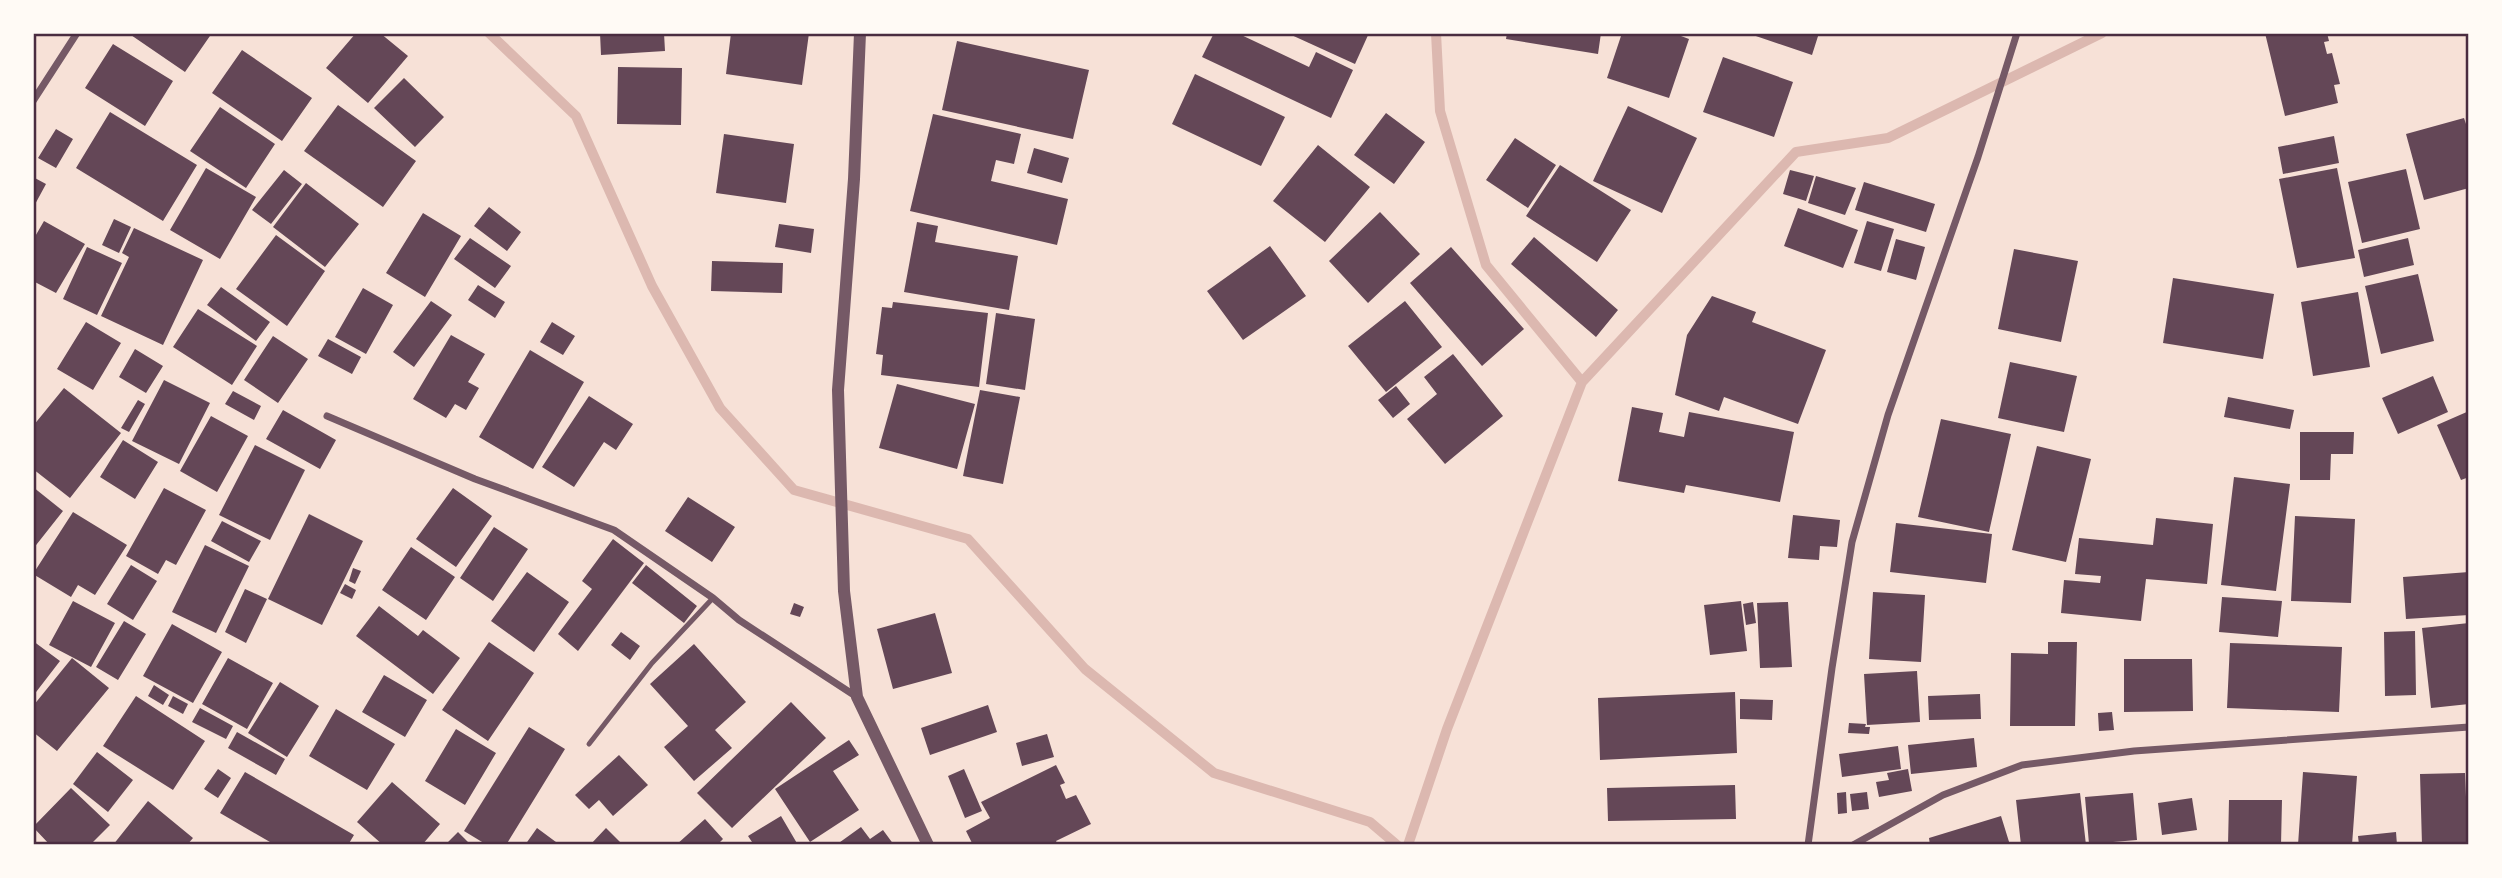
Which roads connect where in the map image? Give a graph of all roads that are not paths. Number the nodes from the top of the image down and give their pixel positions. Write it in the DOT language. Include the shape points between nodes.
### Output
graph roads {
  1 [pos="77,33"];
  2 [pos="860,33"];
  3 [pos="2017,33"];
  4 [pos="33,101"];
  5 [pos="327,416"];
  6 [pos="713,597"];
  7 [pos="857,697"];
  8 [pos="2469,727"];
  9 [pos="589,744"];
  10 [pos="928,845"];
  11 [pos="1808,845"];
  12 [pos="1853,845"];
  1 -- 4 [label="street"];
  2 -- 7 [label="street" via="838,390 844,590"];
  3 -- 11 [label="street" via="1888,415 1852,542"];
  5 -- 6 [label="street" via="475,479 614,530"];
  6 -- 7 [label="street" via="739,620"];
  6 -- 9 [label="lane" via="652,663"];
  7 -- 10 [label="street"];
  8 -- 12 [label="street" via="2134,751 2022,765 1943,795"];
}
